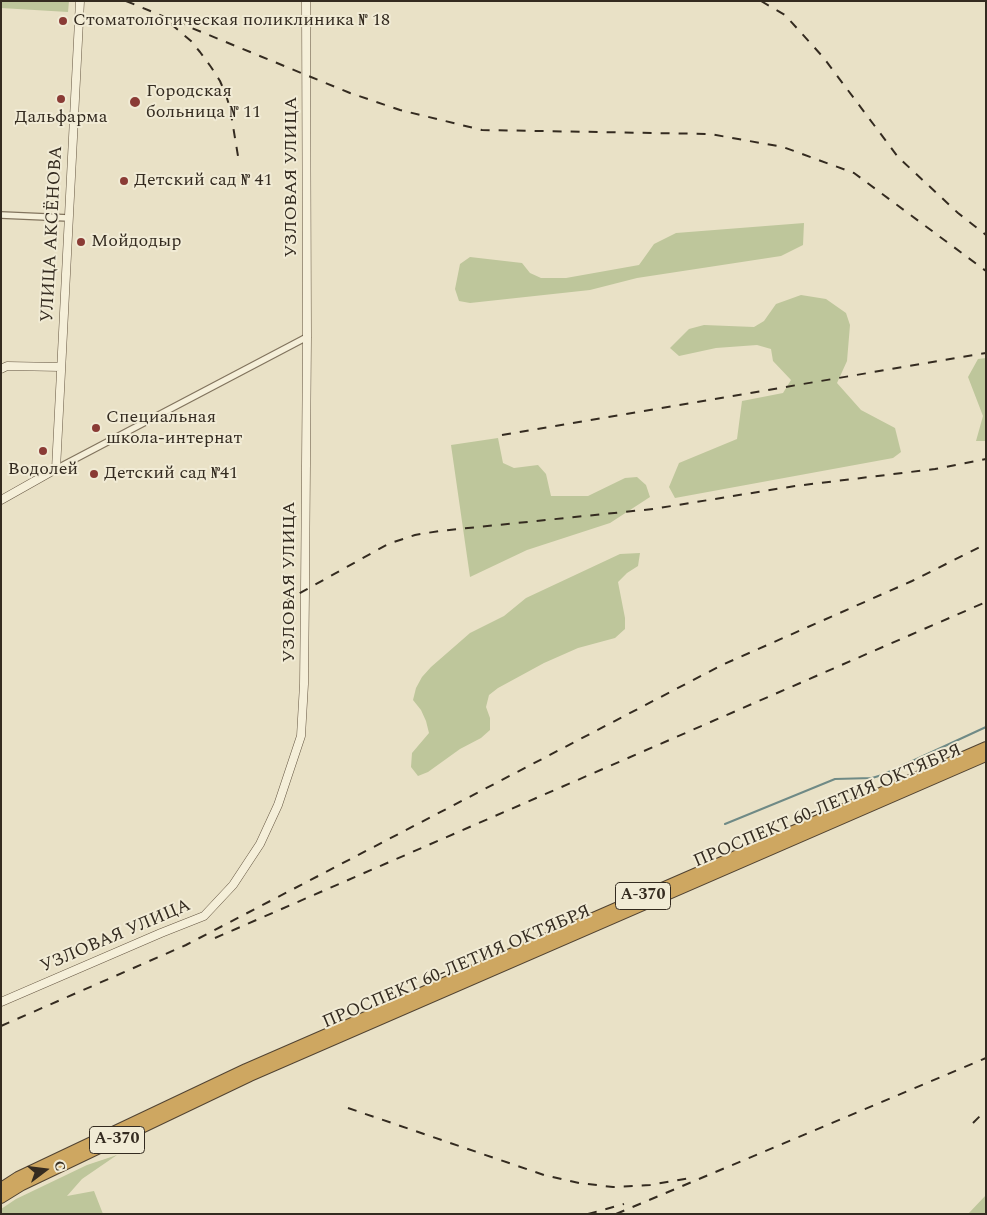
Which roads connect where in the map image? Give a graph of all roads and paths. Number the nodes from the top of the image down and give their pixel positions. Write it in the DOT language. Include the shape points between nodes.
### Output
graph roads {
  1 [pos="80,1"];
  2 [pos="306,1"];
  3 [pos="1,215"];
  4 [pos="69,218"];
  5 [pos="307,337"];
  6 [pos="61,367"];
  7 [pos="1,368"];
  8 [pos="56,469"];
  9 [pos="1,500"];
  10 [pos="986,747"];
  11 [pos="986,756"];
  12 [pos="1,1002"];
  13 [pos="1,1188"];
  14 [pos="1,1198"];
  1 -- 4 [label="street, УЛИЦА АКСЁНОВА"];
  2 -- 5 [label="street, УЗЛОВАЯ УЛИЦА"];
  3 -- 4 [label="street"];
  4 -- 6 [label="street, УЛИЦА АКСЁНОВА"];
  5 -- 8 [label="street"];
  5 -- 12 [label="street, УЗЛОВАЯ УЛИЦА" via="304,684 300,736 278,804 260,844 233,885 204,916"];
  6 -- 7 [label="street"];
  6 -- 8 [label="street, УЛИЦА АКСЁНОВА"];
  8 -- 9 [label="street"];
  10 -- 13 [label="highway, ПРОСПЕКТ 60-ЛЕТИЯ ОКТЯБРЯ / А-370" via="246,1069"];
  11 -- 14 [label="highway, ПРОСПЕКТ 60-ЛЕТИЯ ОКТЯБРЯ / А-370" via="250,1076"];
}
